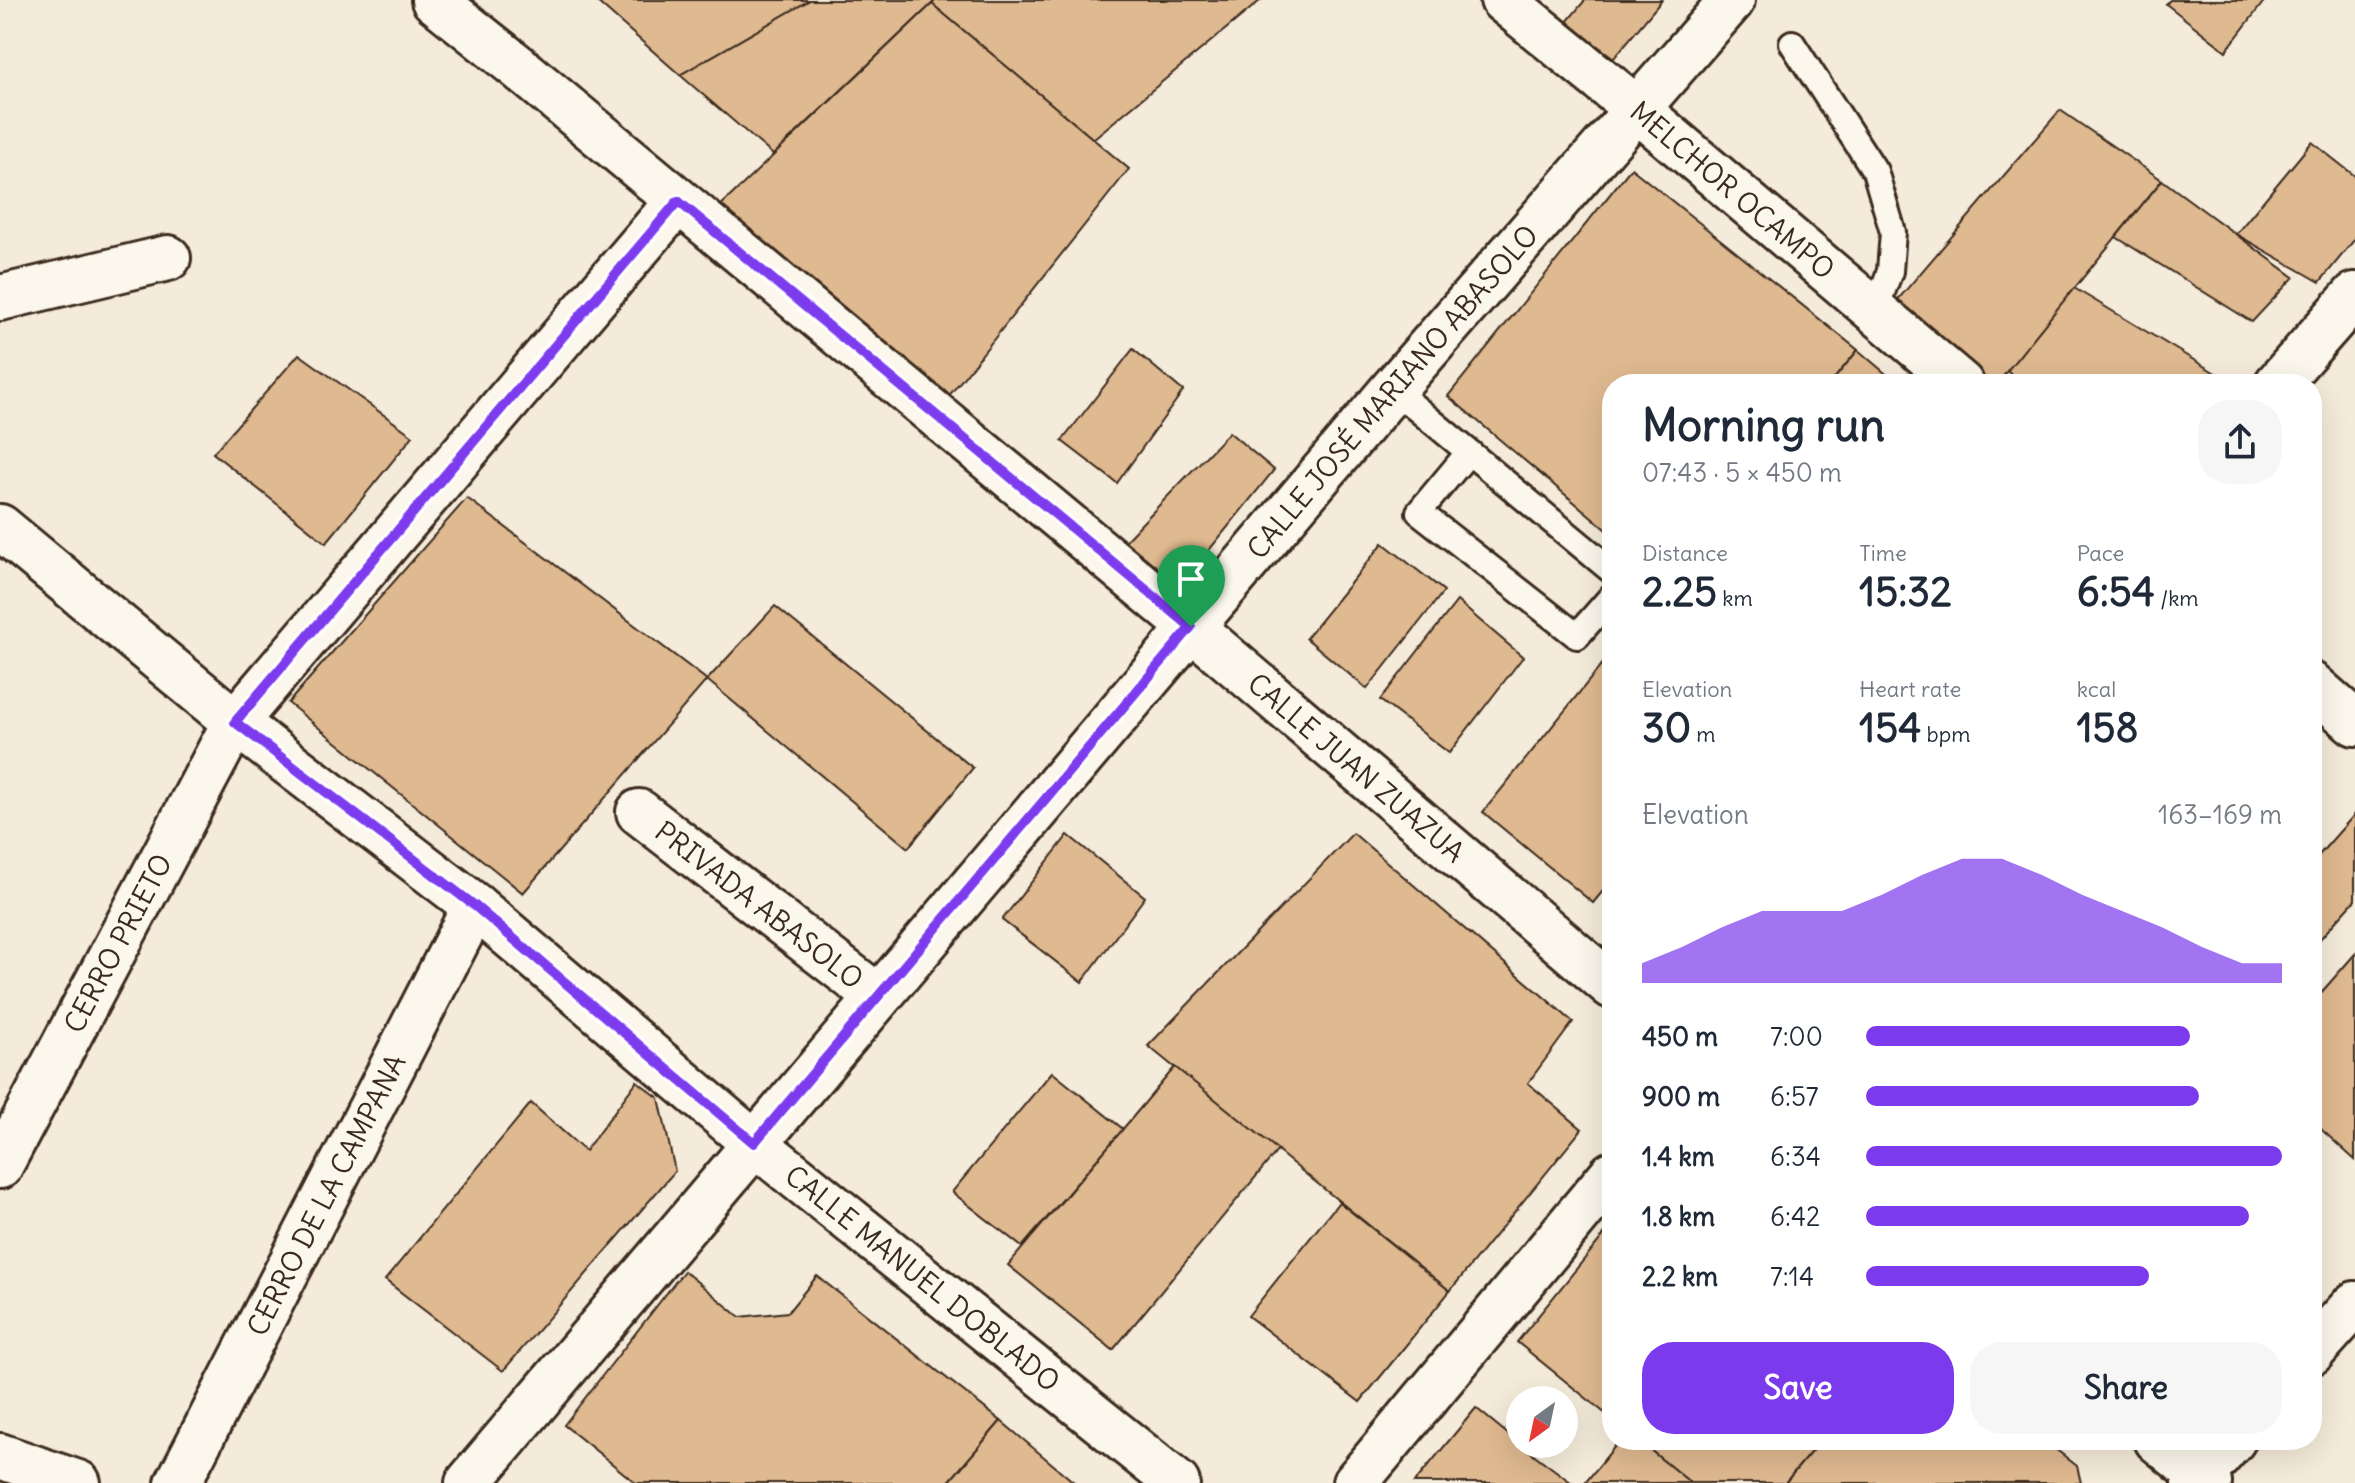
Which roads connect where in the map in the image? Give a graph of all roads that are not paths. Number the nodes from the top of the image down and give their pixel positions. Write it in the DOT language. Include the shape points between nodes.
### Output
graph roads {
  1 [pos="434,0"];
  2 [pos="1503,0"];
  3 [pos="1732,0"];
  4 [pos="1792,43"];
  5 [pos="1638,110"];
  6 [pos="678,201"];
  7 [pos="168,258"];
  8 [pos="2355,295"];
  9 [pos="0,298"];
  10 [pos="1875,311"];
  11 [pos="1949,374"];
  12 [pos="2286,374"];
  13 [pos="1393,389"];
  14 [pos="1469,452"];
  15 [pos="8,541"];
  16 [pos="1602,563"];
  17 [pos="1602,607"];
  18 [pos="1191,627"];
  19 [pos="2322,694"];
  20 [pos="235,722"];
  21 [pos="2355,723"];
  22 [pos="639,812"];
  23 [pos="475,906"];
  24 [pos="1602,977"];
  25 [pos="878,997"];
  26 [pos="754,1143"];
  27 [pos="0,1166"];
  28 [pos="1602,1186"];
  29 [pos="2355,1304"];
  30 [pos="2322,1341"];
  31 [pos="2168,1450"];
  32 [pos="2225,1450"];
  33 [pos="0,1456"];
  34 [pos="2202,1481"];
  35 [pos="78,1483"];
  36 [pos="178,1483"];
  37 [pos="468,1483"];
  38 [pos="1177,1483"];
  39 [pos="1355,1483"];
  1 -- 6 [label="street, CALLE JUAN ZUAZUA"];
  2 -- 5 [label="street, MELCHOR OCAMPO"];
  3 -- 5 [label="street, CALLE JOSÉ MARIANO ABASOLO"];
  4 -- 10 [label="lane" via="1875,171 1893,232 1890,271"];
  5 -- 10 [label="street, MELCHOR OCAMPO"];
  5 -- 13 [label="street, CALLE JOSÉ MARIANO ABASOLO"];
  6 -- 18 [label="street, CALLE JUAN ZUAZUA"];
  6 -- 20 [label="street, CERRO PRIETO"];
  7 -- 9 [label="street"];
  8 -- 12 [label="street"];
  10 -- 11 [label="street, MELCHOR OCAMPO"];
  13 -- 14 [label="lane"];
  13 -- 18 [label="street, CALLE JOSÉ MARIANO ABASOLO"];
  14 -- 16 [label="lane"];
  14 -- 17 [label="lane" via="1419,512 1577,636"];
  15 -- 20 [label="street, CALLE MANUEL DOBLADO"];
  18 -- 24 [label="street, CALLE JUAN ZUAZUA"];
  18 -- 25 [label="street, CALLE JOSÉ MARIANO ABASOLO"];
  19 -- 21 [label="street"];
  20 -- 23 [label="street, CALLE MANUEL DOBLADO"];
  20 -- 27 [label="street, CERRO PRIETO"];
  22 -- 25 [label="street, PRIVADA ABASOLO"];
  23 -- 26 [label="street, CALLE MANUEL DOBLADO"];
  23 -- 36 [label="street, CERRO DE LA CAMPANA"];
  25 -- 26 [label="street, CALLE JOSÉ MARIANO ABASOLO"];
  26 -- 37 [label="street, CALLE JOSÉ MARIANO ABASOLO"];
  26 -- 38 [label="street, CALLE MANUEL DOBLADO"];
  28 -- 39 [label="street"];
  29 -- 30 [label="street"];
  31 -- 34 [label="street"];
  32 -- 34 [label="street"];
  33 -- 35 [label="street"];
}
